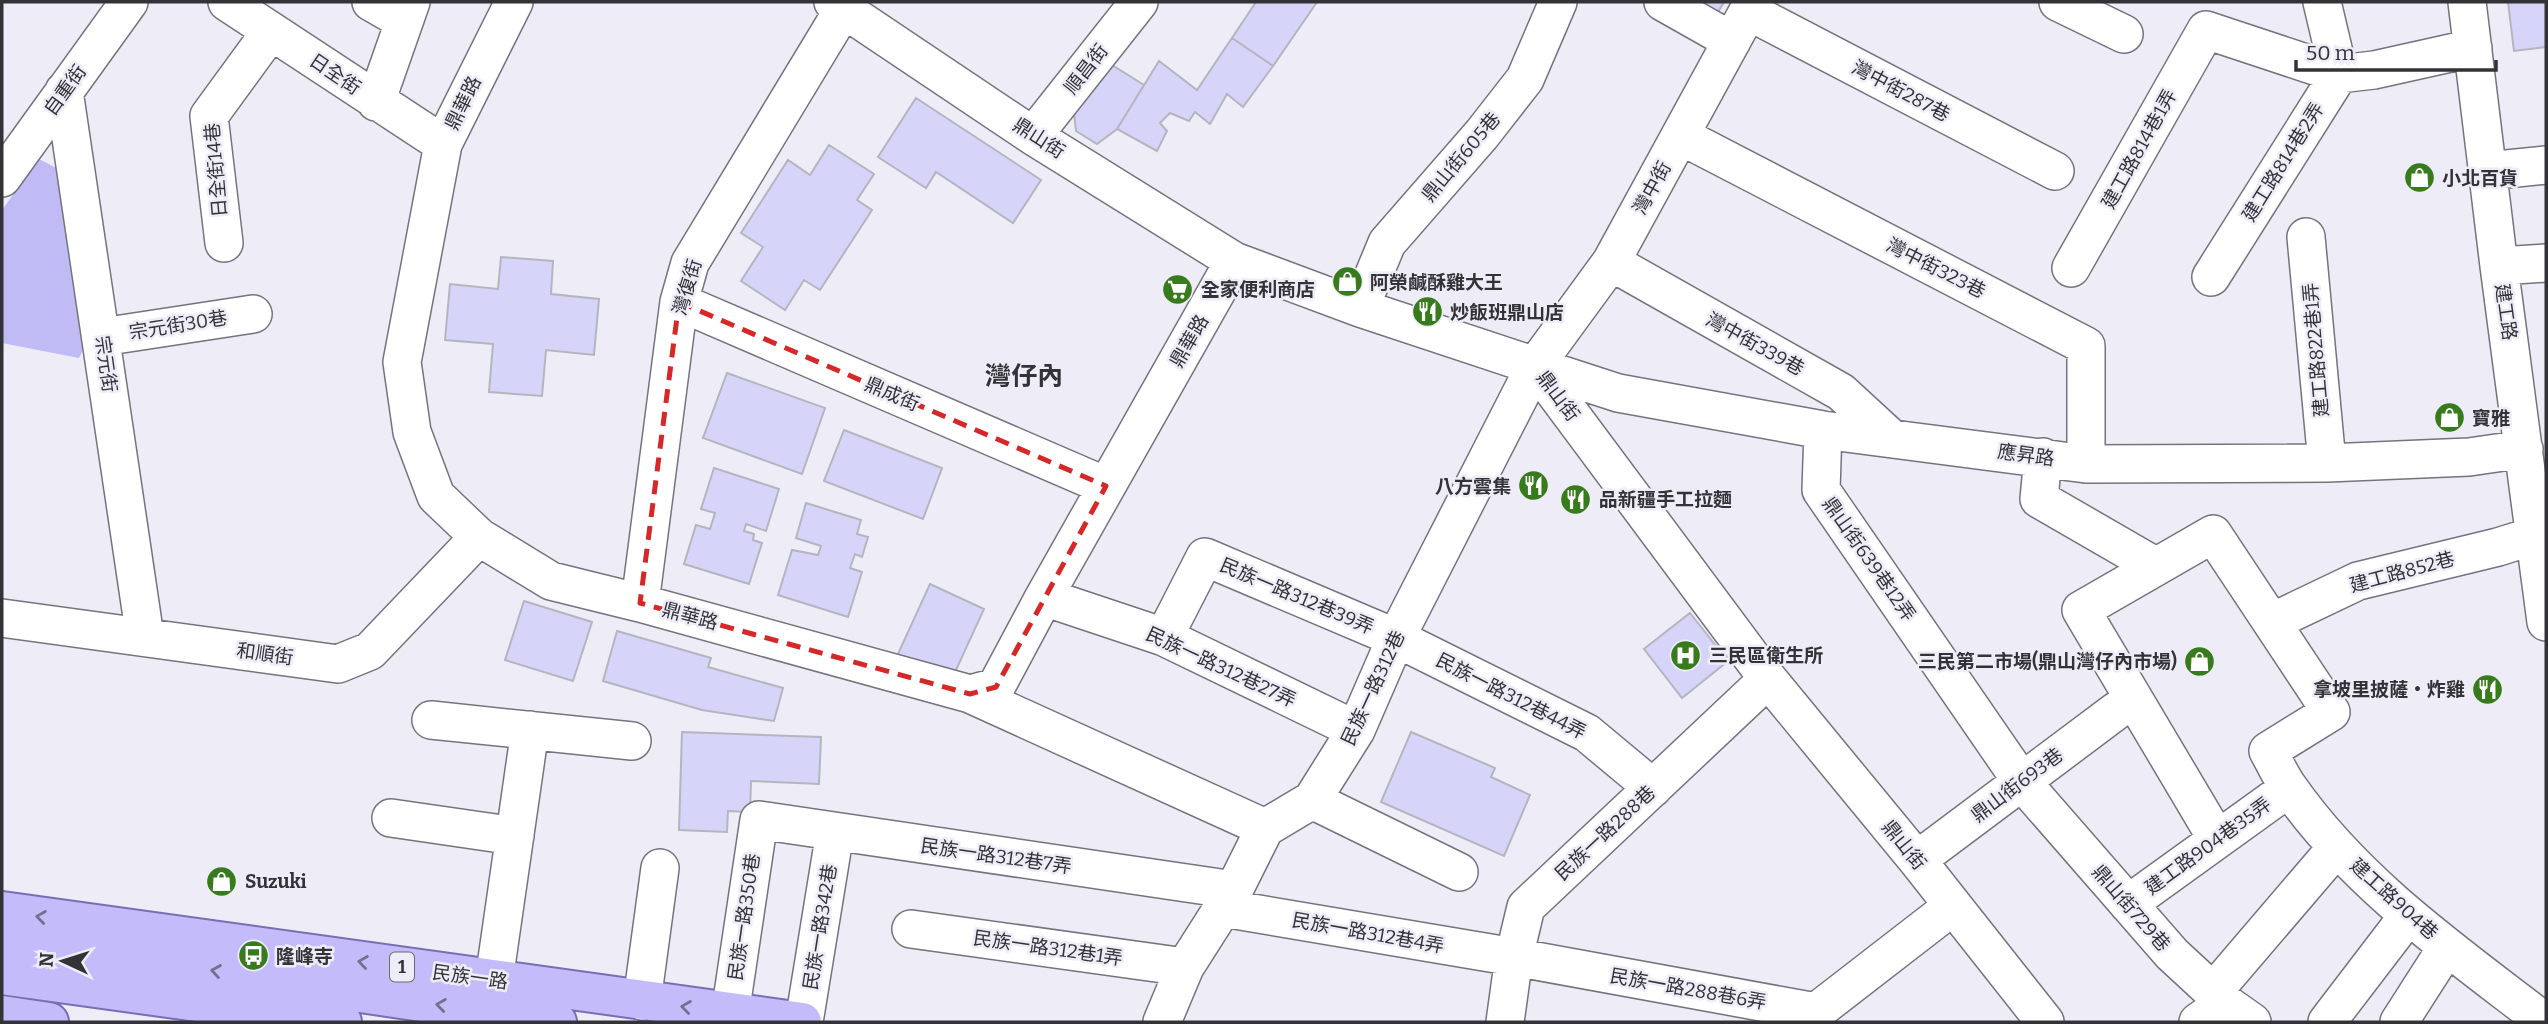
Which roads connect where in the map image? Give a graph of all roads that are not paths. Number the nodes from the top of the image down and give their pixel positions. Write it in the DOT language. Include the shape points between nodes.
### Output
graph roads {
  1 [pos="129,2"];
  2 [pos="227,2"];
  3 [pos="371,2"];
  4 [pos="514,2"];
  5 [pos="1139,2"];
  6 [pos="1558,2"];
  7 [pos="1663,2"];
  8 [pos="2058,2"];
  9 [pos="2322,2"];
  10 [pos="2467,2"];
  11 [pos="838,6"];
  12 [pos="407,12"];
  13 [pos="1745,18"];
  14 [pos="271,31"];
  15 [pos="2124,34"];
  16 [pos="2473,48"];
  17 [pos="2339,74"];
  18 [pos="64,91"];
  19 [pos="376,102"];
  20 [pos="1033,136"];
  21 [pos="1681,136"];
  22 [pos="443,144"];
  23 [pos="2546,165"];
  24 [pos="2055,171"];
  25 [pos="2487,171"];
  26 [pos="2,178"];
  27 [pos="2306,237"];
  28 [pos="224,243"];
  29 [pos="1234,261"];
  30 [pos="1611,262"];
  31 [pos="2546,262"];
  32 [pos="2499,266"];
  33 [pos="2071,268"];
  34 [pos="2211,278"];
  35 [pos="679,302"];
  36 [pos="1360,308"];
  37 [pos="253,314"];
  38 [pos="102,337"];
  39 [pos="1535,366"];
  40 [pos="1823,430"];
  41 [pos="1891,438"];
  42 [pos="2525,449"];
  43 [pos="2043,457"];
  44 [pos="2327,463"];
  45 [pos="2086,464"];
  46 [pos="1106,486"];
  47 [pos="2539,524"];
  48 [pos="479,537"];
  49 [pos="2155,566"];
  50 [pos="1044,597"];
  51 [pos="640,603"];
  52 [pos="2,618"];
  53 [pos="2272,622"];
  54 [pos="2546,622"];
  55 [pos="1164,637"];
  56 [pos="145,638"];
  57 [pos="1396,638"];
  58 [pos="1768,679"];
  59 [pos="970,694"];
  60 [pos="2116,711"];
  61 [pos="430,720"];
  62 [pos="530,730"];
  63 [pos="1356,730"];
  64 [pos="632,741"];
  65 [pos="2022,782"];
  66 [pos="1653,788"];
  67 [pos="2289,788"];
  68 [pos="1312,800"];
  69 [pos="391,818"];
  70 [pos="758,820"];
  71 [pos="1265,828"];
  72 [pos="835,832"];
  73 [pos="515,836"];
  74 [pos="2217,839"];
  75 [pos="2337,847"];
  76 [pos="1917,860"];
  77 [pos="660,868"];
  78 [pos="1460,872"];
  79 [pos="1228,899"];
  80 [pos="2127,904"];
  81 [pos="1953,906"];
  82 [pos="2,911"];
  83 [pos="2408,916"];
  84 [pos="911,929"];
  85 [pos="2,940"];
  86 [pos="2447,947"];
  87 [pos="1514,957"];
  88 [pos="1185,967"];
  89 [pos="2,975"];
  90 [pos="132,976"];
  91 [pos="494,980"];
  92 [pos="642,1001"];
  93 [pos="2222,1010"];
  94 [pos="730,1014"];
  95 [pos="2,1015"];
  96 [pos="49,1022"];
  97 [pos="342,1022"];
  98 [pos="556,1022"];
  99 [pos="803,1022"];
  100 [pos="1162,1022"];
  101 [pos="1505,1022"];
  102 [pos="2045,1022"];
  103 [pos="2327,1022"];
  104 [pos="2399,1022"];
  105 [pos="2545,1022"];
  1 -- 18 [label="street, 自重街"];
  2 -- 14 [label="street, 日全街"];
  3 -- 12 [label="street"];
  4 -- 22 [label="street, 鼎華路"];
  5 -- 20 [label="street, 順昌街"];
  6 -- 36 [label="street, 鼎山街605巷" via="1525,79 1387,243"];
  7 -- 13 [label="street"];
  8 -- 15 [label="street"];
  9 -- 17 [label="street"];
  10 -- 16 [label="street, 建工路"];
  11 -- 20 [label="street, 鼎山街"];
  11 -- 35 [label="street, 灣復街" via="690,263"];
  12 -- 19 [label="street"];
  13 -- 21 [label="street, 灣中街"];
  13 -- 24 [label="street, 灣中街287巷"];
  14 -- 19 [label="street, 日全街"];
  14 -- 28 [label="street, 日全街14巷" via="209,116"];
  16 -- 17 [label="street"];
  16 -- 25 [label="street, 建工路"];
  17 -- 33 [label="street, 建工路814巷1弄" via="2206,30"];
  17 -- 34 [label="street, 建工路814巷2弄"];
  18 -- 26 [label="street, 自重街"];
  18 -- 38 [label="street, 宗元街"];
  19 -- 22 [label="street, 日全街"];
  20 -- 29 [label="street, 鼎山街"];
  21 -- 30 [label="street, 灣中街"];
  21 -- 45 [label="street, 灣中街323巷" via="2087,346"];
  22 -- 48 [label="street, 鼎華路" via="402,362 412,432 436,496"];
  23 -- 25 [label="street"];
  25 -- 32 [label="street, 建工路"];
  27 -- 44 [label="street, 建工路822巷1弄"];
  29 -- 36 [label="street, 鼎山街"];
  29 -- 46 [label="street, 鼎華路"];
  30 -- 39 [label="street, 灣中街"];
  30 -- 41 [label="street, 灣中街339巷" via="1841,392"];
  31 -- 32 [label="street"];
  32 -- 42 [label="street, 建工路"];
  35 -- 46 [label="street, 鼎成街"];
  35 -- 51 [label="street, 灣復街"];
  36 -- 39 [label="street, 鼎山街"];
  37 -- 38 [label="street, 宗元街30巷"];
  38 -- 56 [label="street, 宗元街"];
  39 -- 40 [label="street, 應昇路" via="1618,393"];
  39 -- 57 [label="street, 民族一路312巷"];
  39 -- 58 [label="street, 鼎山街"];
  40 -- 41 [label="street, 應昇路"];
  40 -- 65 [label="street, 鼎山街639巷12弄" via="1821,490"];
  41 -- 43 [label="street, 應昇路"];
  42 -- 44 [label="street, 應昇路" via="2469,457"];
  42 -- 47 [label="street, 建工路"];
  43 -- 45 [label="street, 應昇路"];
  43 -- 49 [label="street" via="2039,499"];
  44 -- 45 [label="street, 應昇路"];
  46 -- 50 [label="street, 鼎華路"];
  47 -- 53 [label="street, 建工路852巷" via="2358,581"];
  47 -- 54 [label="street, 建工路"];
  48 -- 51 [label="street, 鼎華路" via="551,581"];
  48 -- 56 [label="street, 和順街" via="370,651 338,664"];
  49 -- 53 [label="street" via="2213,534"];
  49 -- 74 [label="street" via="2081,610"];
  50 -- 55 [label="street, 民族一路312巷27弄"];
  50 -- 59 [label="street, 鼎華路" via="996,687"];
  51 -- 59 [label="street, 鼎華路"];
  52 -- 56 [label="street, 和順街"];
  53 -- 67 [label="street, 建工路904巷" via="2331,712 2268,751"];
  55 -- 57 [label="street, 民族一路312巷39弄" via="1205,557"];
  55 -- 63 [label="street, 民族一路312巷27弄"];
  57 -- 63 [label="street, 民族一路312巷"];
  57 -- 66 [label="street, 民族一路312巷44弄" via="1587,733"];
  58 -- 66 [label="street, 民族一路288巷"];
  58 -- 76 [label="street, 鼎山街"];
  59 -- 71 [label="street"];
  60 -- 65 [label="street, 鼎山街693巷"];
  61 -- 62 [label="street"];
  62 -- 64 [label="street"];
  62 -- 73 [label="street"];
  63 -- 68 [label="street, 民族一路312巷"];
  65 -- 76 [label="street, 鼎山街693巷"];
  65 -- 80 [label="street, 鼎山街729巷"];
  66 -- 87 [label="street, 民族一路288巷" via="1526,907"];
  67 -- 74 [label="street, 建工路904巷35弄"];
  67 -- 75 [label="street, 建工路904巷"];
  68 -- 71 [label="street, 民族一路312巷"];
  68 -- 78 [label="street"];
  69 -- 73 [label="street"];
  70 -- 72 [label="street, 民族一路312巷7弄"];
  70 -- 94 [label="street, 民族一路350巷"];
  71 -- 79 [label="street"];
  72 -- 79 [label="street, 民族一路312巷7弄"];
  72 -- 99 [label="street, 民族一路342巷"];
  73 -- 91 [label="street"];
  74 -- 80 [label="street, 建工路904巷35弄"];
  75 -- 83 [label="street, 建工路904巷"];
  75 -- 93 [label="street"];
  76 -- 81 [label="street, 鼎山街"];
  77 -- 92 [label="street"];
  79 -- 87 [label="street, 民族一路312巷4弄"];
  79 -- 88 [label="street"];
  80 -- 93 [label="street, 鼎山街729巷"];
  81 -- 87 [label="street, 民族一路288巷6弄" via="1816,1012"];
  81 -- 102 [label="street, 鼎山街"];
  90 -- 82 [label="main road, 民族一路 / 1, one-way"];
  83 -- 86 [label="street, 建工路904巷"];
  83 -- 103 [label="street"];
  84 -- 88 [label="street, 民族一路312巷1弄"];
  85 -- 90 [label="main road, 民族一路 / 1"];
  86 -- 104 [label="street"];
  86 -- 105 [label="street, 建工路904巷"];
  87 -- 101 [label="street, 民族一路288巷"];
  88 -- 100 [label="street"];
  89 -- 90 [label="main road, 民族一路 / 1"];
  91 -- 90 [label="main road, 民族一路 / 1, one-way"];
  90 -- 97 [label="main road, 民族一路 / 1"];
  98 -- 90 [label="main road, 民族一路 / 1, one-way"];
  91 -- 92 [label="main road, 民族一路 / 1"];
  94 -- 92 [label="main road, 民族一路 / 1, one-way"];
  94 -- 99 [label="main road, 民族一路 / 1"];
  95 -- 96 [label="main road"];
}
